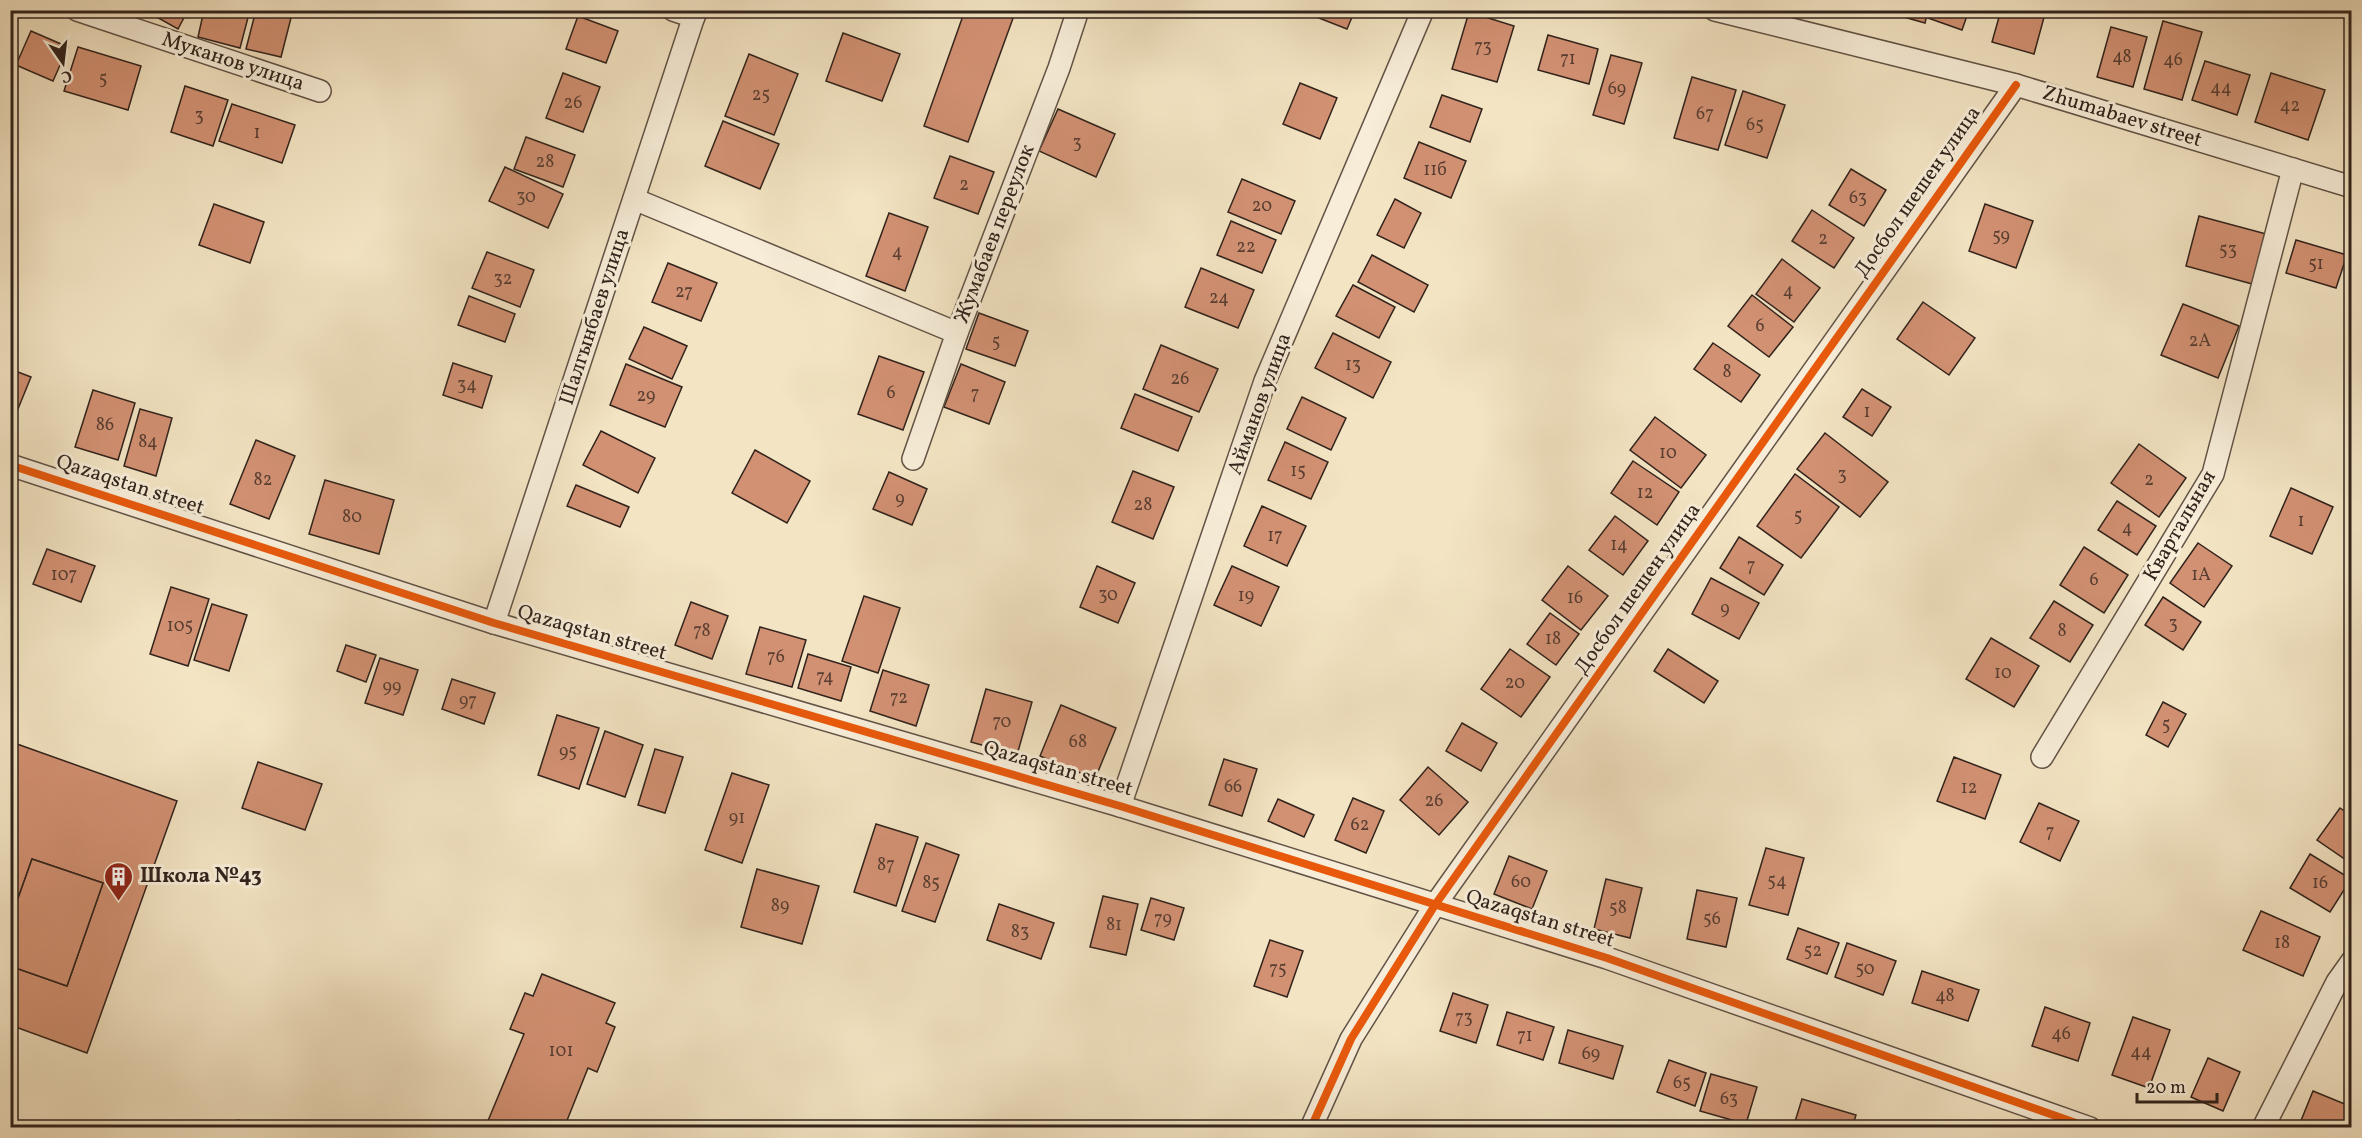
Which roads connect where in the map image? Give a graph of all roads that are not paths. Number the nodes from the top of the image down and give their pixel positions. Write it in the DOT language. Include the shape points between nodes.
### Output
graph roads {
  1 [pos="77,10"];
  2 [pos="673,10"];
  3 [pos="1078,10"];
  4 [pos="1424,10"];
  5 [pos="1715,10"];
  6 [pos="695,14"];
  7 [pos="2016,85"];
  8 [pos="320,91"];
  9 [pos="2293,169"];
  10 [pos="2352,187"];
  11 [pos="634,199"];
  12 [pos="957,333"];
  13 [pos="914,459"];
  14 [pos="10,465"];
  15 [pos="494,623"];
  16 [pos="2042,757"];
  17 [pos="1120,806"];
  18 [pos="1435,905"];
  19 [pos="2352,961"];
  20 [pos="1311,1128"];
  21 [pos="2090,1128"];
  22 [pos="2263,1128"];
  1 -- 8 [label="street, Муканов улица"];
  2 -- 6 [label="street"];
  3 -- 12 [label="street, Жумабаев переулок"];
  4 -- 17 [label="street, Айманов улица" via="1265,381"];
  5 -- 7 [label="street, Zhumabaev street"];
  6 -- 11 [label="street, Шалгынбаев улица"];
  7 -- 9 [label="street, Zhumabaev street"];
  7 -- 18 [label="street, Досбол шешен улица"];
  9 -- 10 [label="street, Zhumabaev street"];
  9 -- 16 [label="street, Квартальная" via="2213,474"];
  11 -- 12 [label="street"];
  11 -- 15 [label="street, Шалгынбаев улица"];
  12 -- 13 [label="street, Жумабаев переулок"];
  14 -- 15 [label="street, Qazaqstan street"];
  15 -- 17 [label="street, Qazaqstan street"];
  17 -- 18 [label="street, Qazaqstan street"];
  18 -- 20 [label="street, Досбол шешен улица" via="1351,1039"];
  18 -- 21 [label="street, Qazaqstan street" via="1607,958"];
  19 -- 22 [label="street" via="2337,982"];
}
